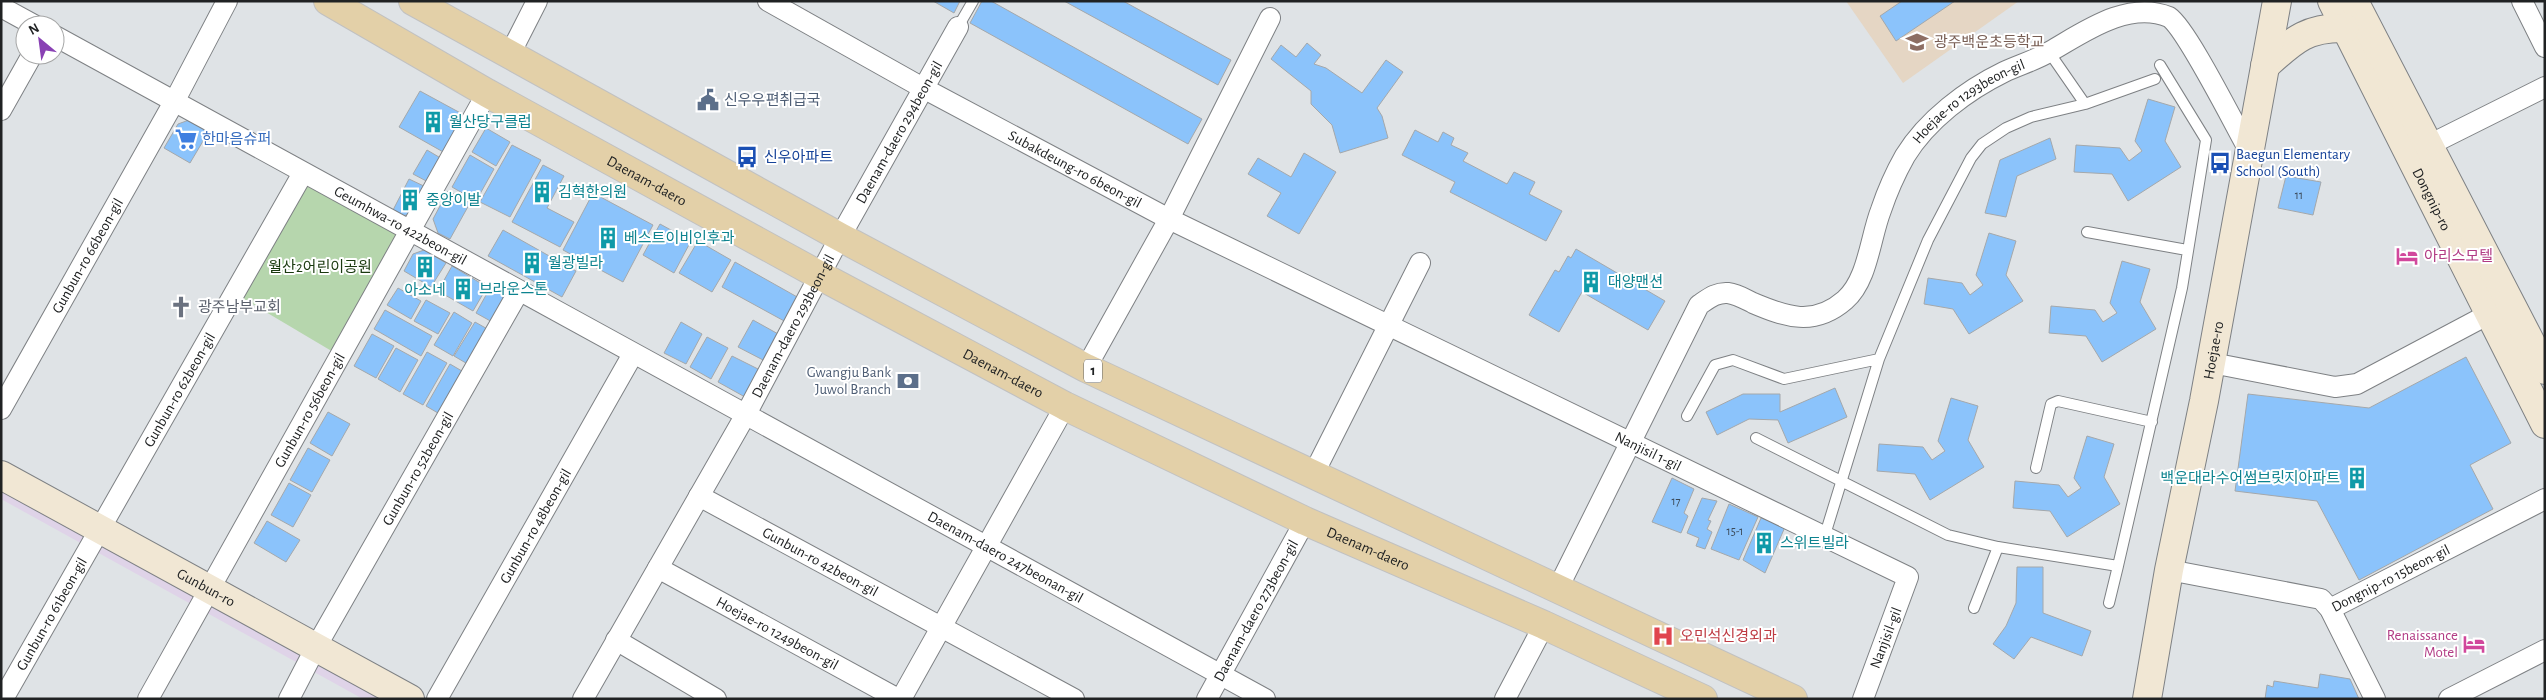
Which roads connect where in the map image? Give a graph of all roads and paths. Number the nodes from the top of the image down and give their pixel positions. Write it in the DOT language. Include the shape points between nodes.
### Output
graph roads {
  1 [pos="227,1"];
  2 [pos="328,1"];
  3 [pos="414,1"];
  4 [pos="537,1"];
  5 [pos="768,1"];
  6 [pos="973,1"];
  7 [pos="2277,1"];
  8 [pos="2332,1"];
  9 [pos="2354,1"];
  10 [pos="2522,1"];
  11 [pos="1,7"];
  12 [pos="16,15"];
  13 [pos="1270,18"];
  14 [pos="958,27"];
  15 [pos="2345,28"];
  16 [pos="65,42"];
  17 [pos="2545,47"];
  18 [pos="2049,52"];
  19 [pos="510,54"];
  20 [pos="26,65"];
  21 [pos="2160,65"];
  22 [pos="2265,66"];
  23 [pos="2155,79"];
  24 [pos="2545,87"];
  25 [pos="923,88"];
  26 [pos="487,93"];
  27 [pos="174,102"];
  28 [pos="2085,104"];
  29 [pos="1,110"];
  30 [pos="2429,145"];
  31 [pos="2250,152"];
  32 [pos="303,173"];
  33 [pos="1169,218"];
  34 [pos="410,231"];
  35 [pos="2087,232"];
  36 [pos="840,237"];
  37 [pos="2187,250"];
  38 [pos="1420,263"];
  39 [pos="820,275"];
  40 [pos="519,291"];
  41 [pos="2490,314"];
  42 [pos="1388,326"];
  43 [pos="633,354"];
  44 [pos="2542,356"];
  45 [pos="1878,359"];
  46 [pos="2212,363"];
  47 [pos="1086,368"];
  48 [pos="1065,406"];
  49 [pos="1,409"];
  50 [pos="745,416"];
  51 [pos="1687,416"];
  52 [pos="2152,422"];
  53 [pos="2545,424"];
  54 [pos="1756,438"];
  55 [pos="1629,443"];
  56 [pos="2036,468"];
  57 [pos="1,475"];
  58 [pos="1313,475"];
  59 [pos="1842,481"];
  60 [pos="699,496"];
  61 [pos="2545,499"];
  62 [pos="1305,521"];
  63 [pos="100,529"];
  64 [pos="1824,538"];
  65 [pos="986,547"];
  66 [pos="1998,547"];
  67 [pos="2118,566"];
  68 [pos="658,568"];
  69 [pos="2169,570"];
  70 [pos="1908,577"];
  71 [pos="210,589"];
  72 [pos="1557,590"];
  73 [pos="2109,603"];
  74 [pos="1974,608"];
  75 [pos="2330,609"];
  76 [pos="1544,626"];
  77 [pos="941,627"];
  78 [pos="616,640"];
  79 [pos="316,647"];
  80 [pos="2545,650"];
  81 [pos="1221,675"];
  82 [pos="1066,695"];
  83 [pos="3,699"];
  84 [pos="148,699"];
  85 [pos="289,699"];
  86 [pos="410,699"];
  87 [pos="437,699"];
  88 [pos="583,699"];
  89 [pos="716,699"];
  90 [pos="899,699"];
  91 [pos="1207,699"];
  92 [pos="1265,699"];
  93 [pos="1505,699"];
  94 [pos="1703,699"];
  95 [pos="1793,699"];
  96 [pos="1863,699"];
  97 [pos="2147,699"];
  98 [pos="2375,699"];
  99 [pos="2449,699"];
  1 -- 27 [label="street, Gunbun-ro 66beon-gil"];
  2 -- 26 [label="main road, Daenam-daero"];
  3 -- 19 [label="main road, 1"];
  4 -- 19 [label="street"];
  5 -- 25 [label="street, Subakdeung-ro 6beon-gil"];
  6 -- 14 [label="lane"];
  7 -- 22 [label="main road, Hoejae-ro"];
  8 -- 15 [label="main road, Dongnip-ro"];
  9 -- 30 [label="main road, Dongnip-ro"];
  10 -- 17 [label="street"];
  11 -- 12 [label="street"];
  13 -- 33 [label="street"];
  14 -- 25 [label="street, Daenam-daero 294beon-gil"];
  15 -- 22 [label="main road" via="2311,30"];
  15 -- 41 [label="main road, Dongnip-ro"];
  16 -- 27 [label="street, Geumhwa-ro 422beon-gil"];
  18 -- 28 [label="lane"];
  18 -- 31 [label="street, Hoejae-ro 1293beon-gil" via="2104,17 2122,11 2156,11 2178,24"];
  18 -- 55 [label="street, Hoejae-ro 1293beon-gil" via="2003,73 1955,103 1933,122 1906,155 1881,209 1859,281 1846,300 1827,312 1806,318 1783,316 1732,294 1712,296 1700,305"];
  19 -- 36 [label="main road, 1"];
  20 -- 29 [label="street"];
  21 -- 37 [label="lane" via="2206,140"];
  22 -- 31 [label="main road, Hoejae-ro"];
  23 -- 28 [label="lane"];
  24 -- 30 [label="street"];
  25 -- 33 [label="street, Subakdeung-ro 6beon-gil"];
  25 -- 36 [label="street, Daenam-daero 294beon-gil"];
  26 -- 34 [label="street, Gunbun-ro 56beon-gil"];
  26 -- 39 [label="main road, Daenam-daero"];
  27 -- 32 [label="street, Geumhwa-ro 422beon-gil"];
  27 -- 49 [label="street, Gunbun-ro 66beon-gil"];
  28 -- 45 [label="lane" via="2031,117 1982,144 1971,158 1928,240"];
  30 -- 44 [label="main road, Dongnip-ro"];
  31 -- 46 [label="main road, Hoejae-ro"];
  32 -- 34 [label="street, Geumhwa-ro 422beon-gil"];
  32 -- 63 [label="street, Gunbun-ro 62beon-gil"];
  33 -- 42 [label="street, Subakdeung-ro 6beon-gil"];
  33 -- 47 [label="street"];
  34 -- 40 [label="street, Geumhwa-ro 422beon-gil"];
  34 -- 71 [label="street, Gunbun-ro 56beon-gil"];
  35 -- 37 [label="lane"];
  36 -- 39 [label="street, Daenam-daero 293beon-gil"];
  36 -- 47 [label="main road, 1"];
  37 -- 52 [label="lane" via="2182,288"];
  38 -- 42 [label="street"];
  39 -- 48 [label="main road, Daenam-daero"];
  39 -- 50 [label="street, Daenam-daero 293beon-gil"];
  40 -- 43 [label="street, Geumhwa-ro 422beon-gil"];
  40 -- 79 [label="street, Gunbun-ro 52beon-gil"];
  41 -- 46 [label="street" via="2348,387"];
  41 -- 53 [label="main road, Dongnip-ro"];
  42 -- 55 [label="street, Nanjisil 1-gil"];
  42 -- 58 [label="street"];
  43 -- 50 [label="street, Geumhwa-ro 422beon-gil"];
  43 -- 87 [label="street, Gunbun-ro 48beon-gil"];
  45 -- 51 [label="lane" via="1784,379 1734,360 1715,365"];
  45 -- 59 [label="lane"];
  46 -- 69 [label="main road, Hoejae-ro"];
  47 -- 58 [label="main road, 1"];
  48 -- 62 [label="main road, Daenam-daero"];
  48 -- 65 [label="street"];
  50 -- 60 [label="street"];
  50 -- 65 [label="street, Daenam-daero 247beonan-gil"];
  52 -- 56 [label="lane" via="2058,401 2051,404"];
  52 -- 67 [label="lane"];
  54 -- 59 [label="lane"];
  55 -- 64 [label="street, Nanjisil 1-gil"];
  55 -- 72 [label="street"];
  57 -- 63 [label="main road, Gunbun-ro"];
  58 -- 72 [label="main road, 1"];
  59 -- 64 [label="lane"];
  59 -- 66 [label="lane" via="1948,535"];
  60 -- 68 [label="street"];
  60 -- 77 [label="street, Gunbun-ro 42beon-gil"];
  61 -- 75 [label="street, Dongnip-ro 15beon-gil"];
  62 -- 76 [label="main road, Daenam-daero"];
  62 -- 81 [label="street, Daenam-daero 273beon-gil"];
  63 -- 71 [label="main road, Gunbun-ro"];
  63 -- 83 [label="street, Gunbun-ro 61beon-gil"];
  64 -- 70 [label="street, Nanjisil 1-gil"];
  65 -- 77 [label="street"];
  65 -- 81 [label="street, Daenam-daero 247beonan-gil"];
  66 -- 67 [label="lane"];
  66 -- 74 [label="lane"];
  67 -- 73 [label="lane"];
  68 -- 78 [label="street"];
  68 -- 90 [label="street, Hoejae-ro 1249beon-gil"];
  69 -- 75 [label="street, Dongnip-ro 15beon-gil" via="2321,600"];
  69 -- 97 [label="main road, Hoejae-ro"];
  70 -- 96 [label="street, Nanjisil-gil"];
  71 -- 79 [label="main road, Gunbun-ro"];
  71 -- 84 [label="street, Gunbun-ro 56beon-gil"];
  72 -- 95 [label="main road, 1"];
  75 -- 98 [label="street"];
  76 -- 93 [label="street"];
  76 -- 94 [label="main road, Daenam-daero"];
  77 -- 82 [label="street, Gunbun-ro 42beon-gil"];
  77 -- 90 [label="street"];
  78 -- 88 [label="street"];
  78 -- 89 [label="street"];
  79 -- 85 [label="street, Gunbun-ro 52beon-gil"];
  79 -- 86 [label="main road, Gunbun-ro"];
  80 -- 99 [label="street"];
  81 -- 91 [label="street, Daenam-daero 273beon-gil"];
  81 -- 92 [label="street, Daenam-daero 247beonan-gil"];
}
